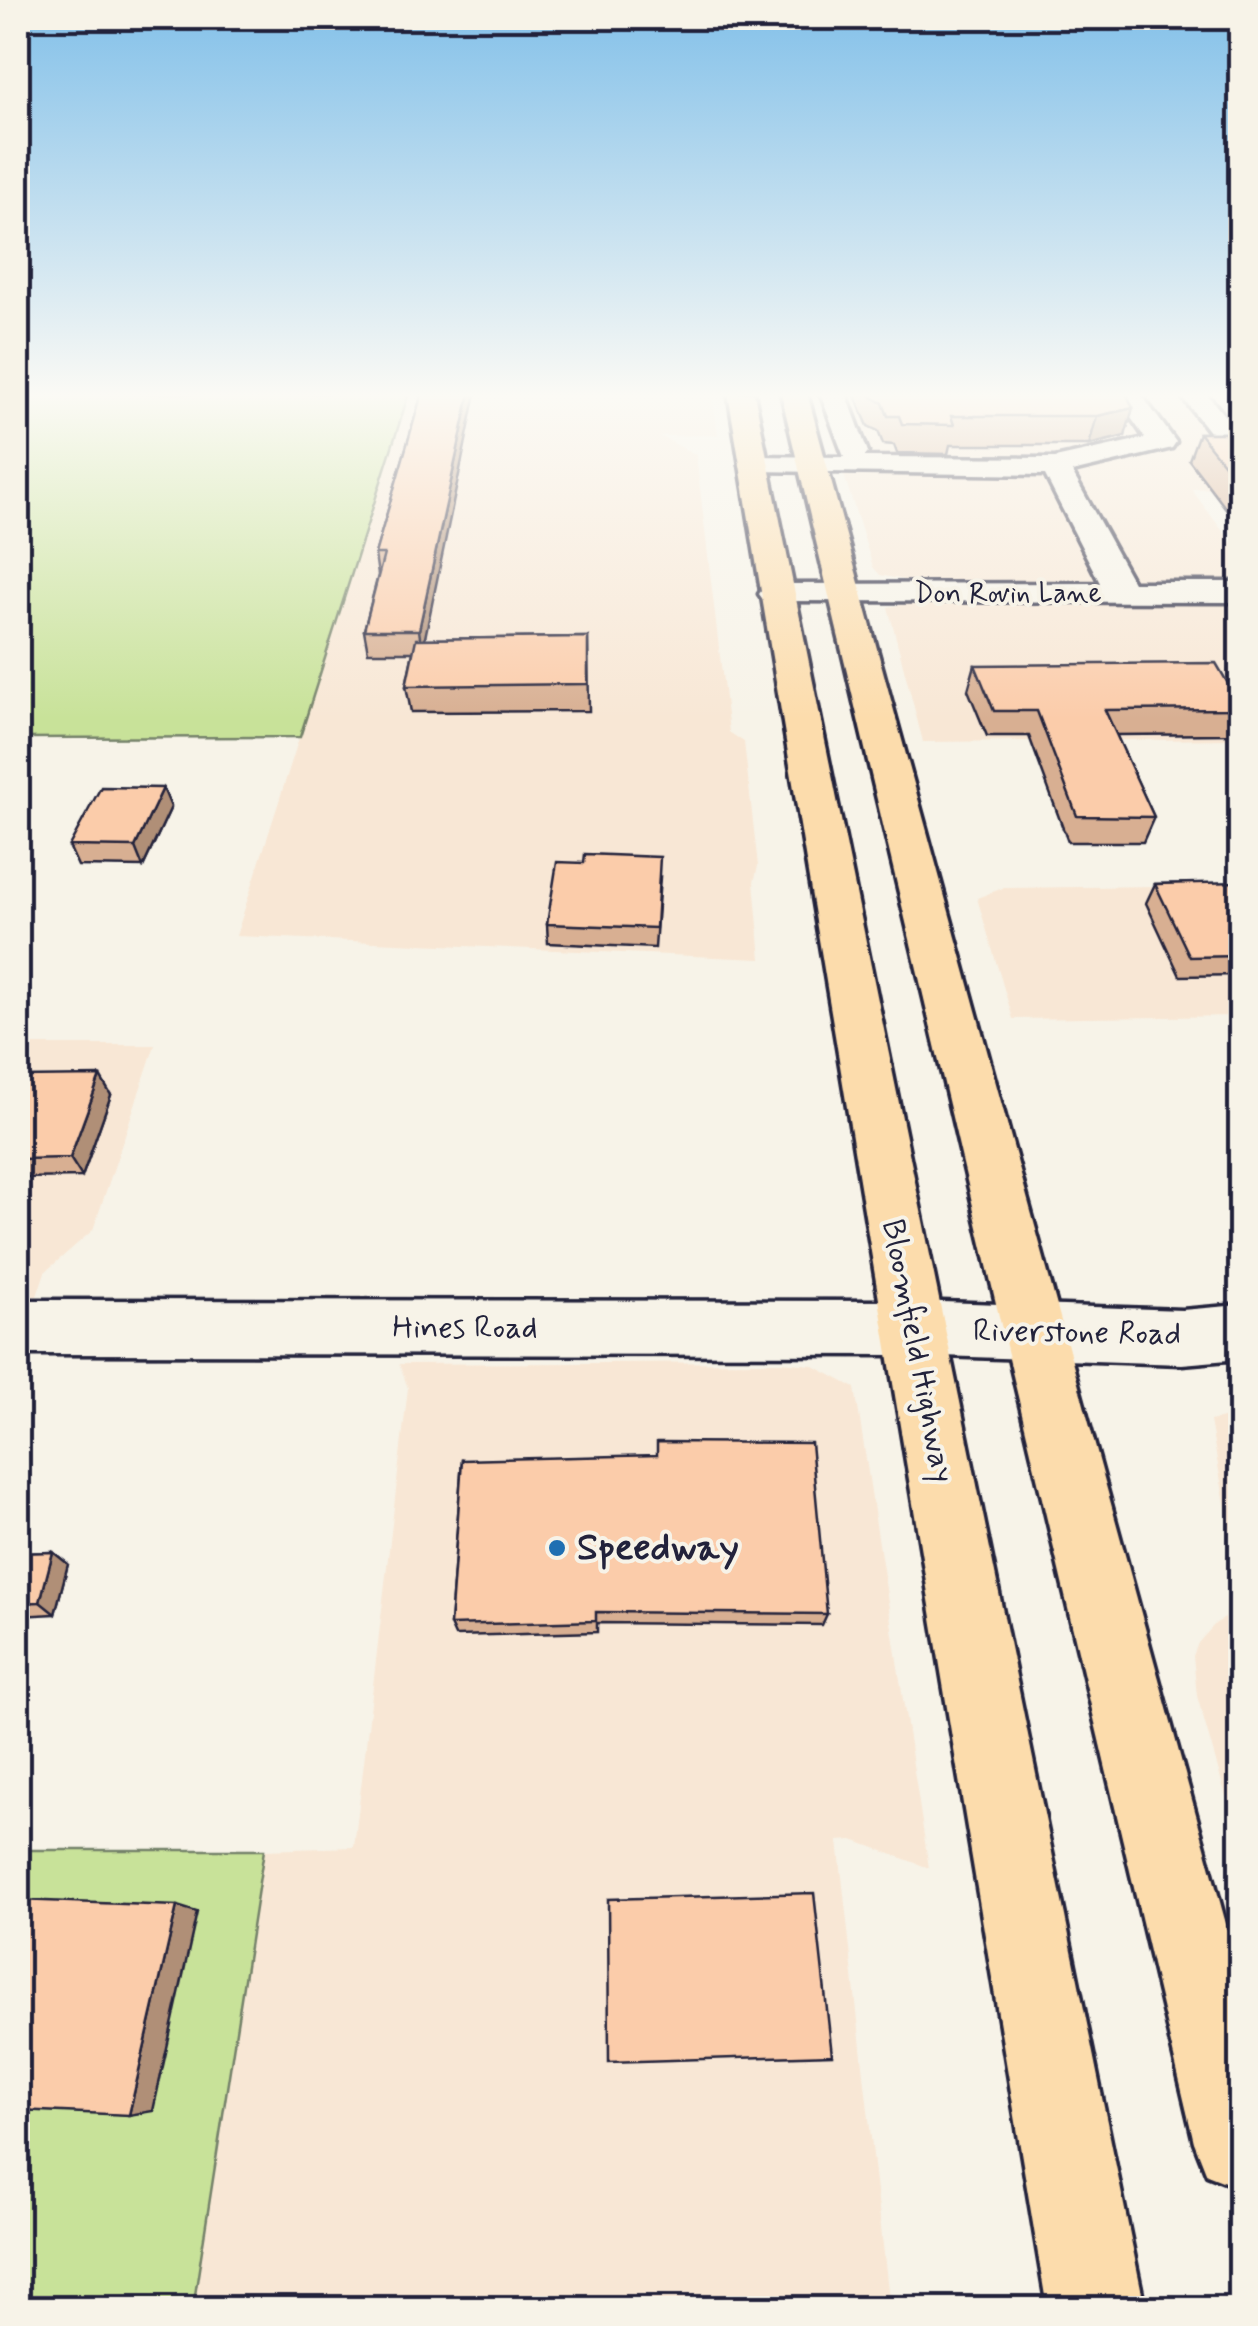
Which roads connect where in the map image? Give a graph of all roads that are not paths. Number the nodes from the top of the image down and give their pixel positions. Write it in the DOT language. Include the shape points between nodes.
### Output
graph roads {
  1 [pos="806,502"];
  2 [pos="826,502"];
  3 [pos="1073,502"];
  4 [pos="1240,592"];
  5 [pos="1122,593"];
  6 [pos="776,594"];
  7 [pos="844,594"];
  8 [pos="18,1327"];
  9 [pos="913,1328"];
  10 [pos="1240,1332"];
  11 [pos="1033,1333"];
  12 [pos="1240,2142"];
  13 [pos="1096,2308"];
  1 -- 6 [label="highway, Bloomfield Highway"];
  2 -- 7 [label="highway, Bloomfield Highway"];
  3 -- 5 [label="street"];
  4 -- 5 [label="street, Don Rovin Lane"];
  5 -- 7 [label="street, Don Rovin Lane"];
  6 -- 7 [label="street, Don Rovin Lane"];
  6 -- 9 [label="highway, Bloomfield Highway"];
  7 -- 11 [label="highway, Bloomfield Highway"];
  8 -- 9 [label="street, Hines Road"];
  9 -- 11 [label="street, Riverstone Road"];
  9 -- 13 [label="highway, Bloomfield Highway"];
  10 -- 11 [label="street, Riverstone Road"];
  11 -- 12 [label="highway, Bloomfield Highway"];
}
